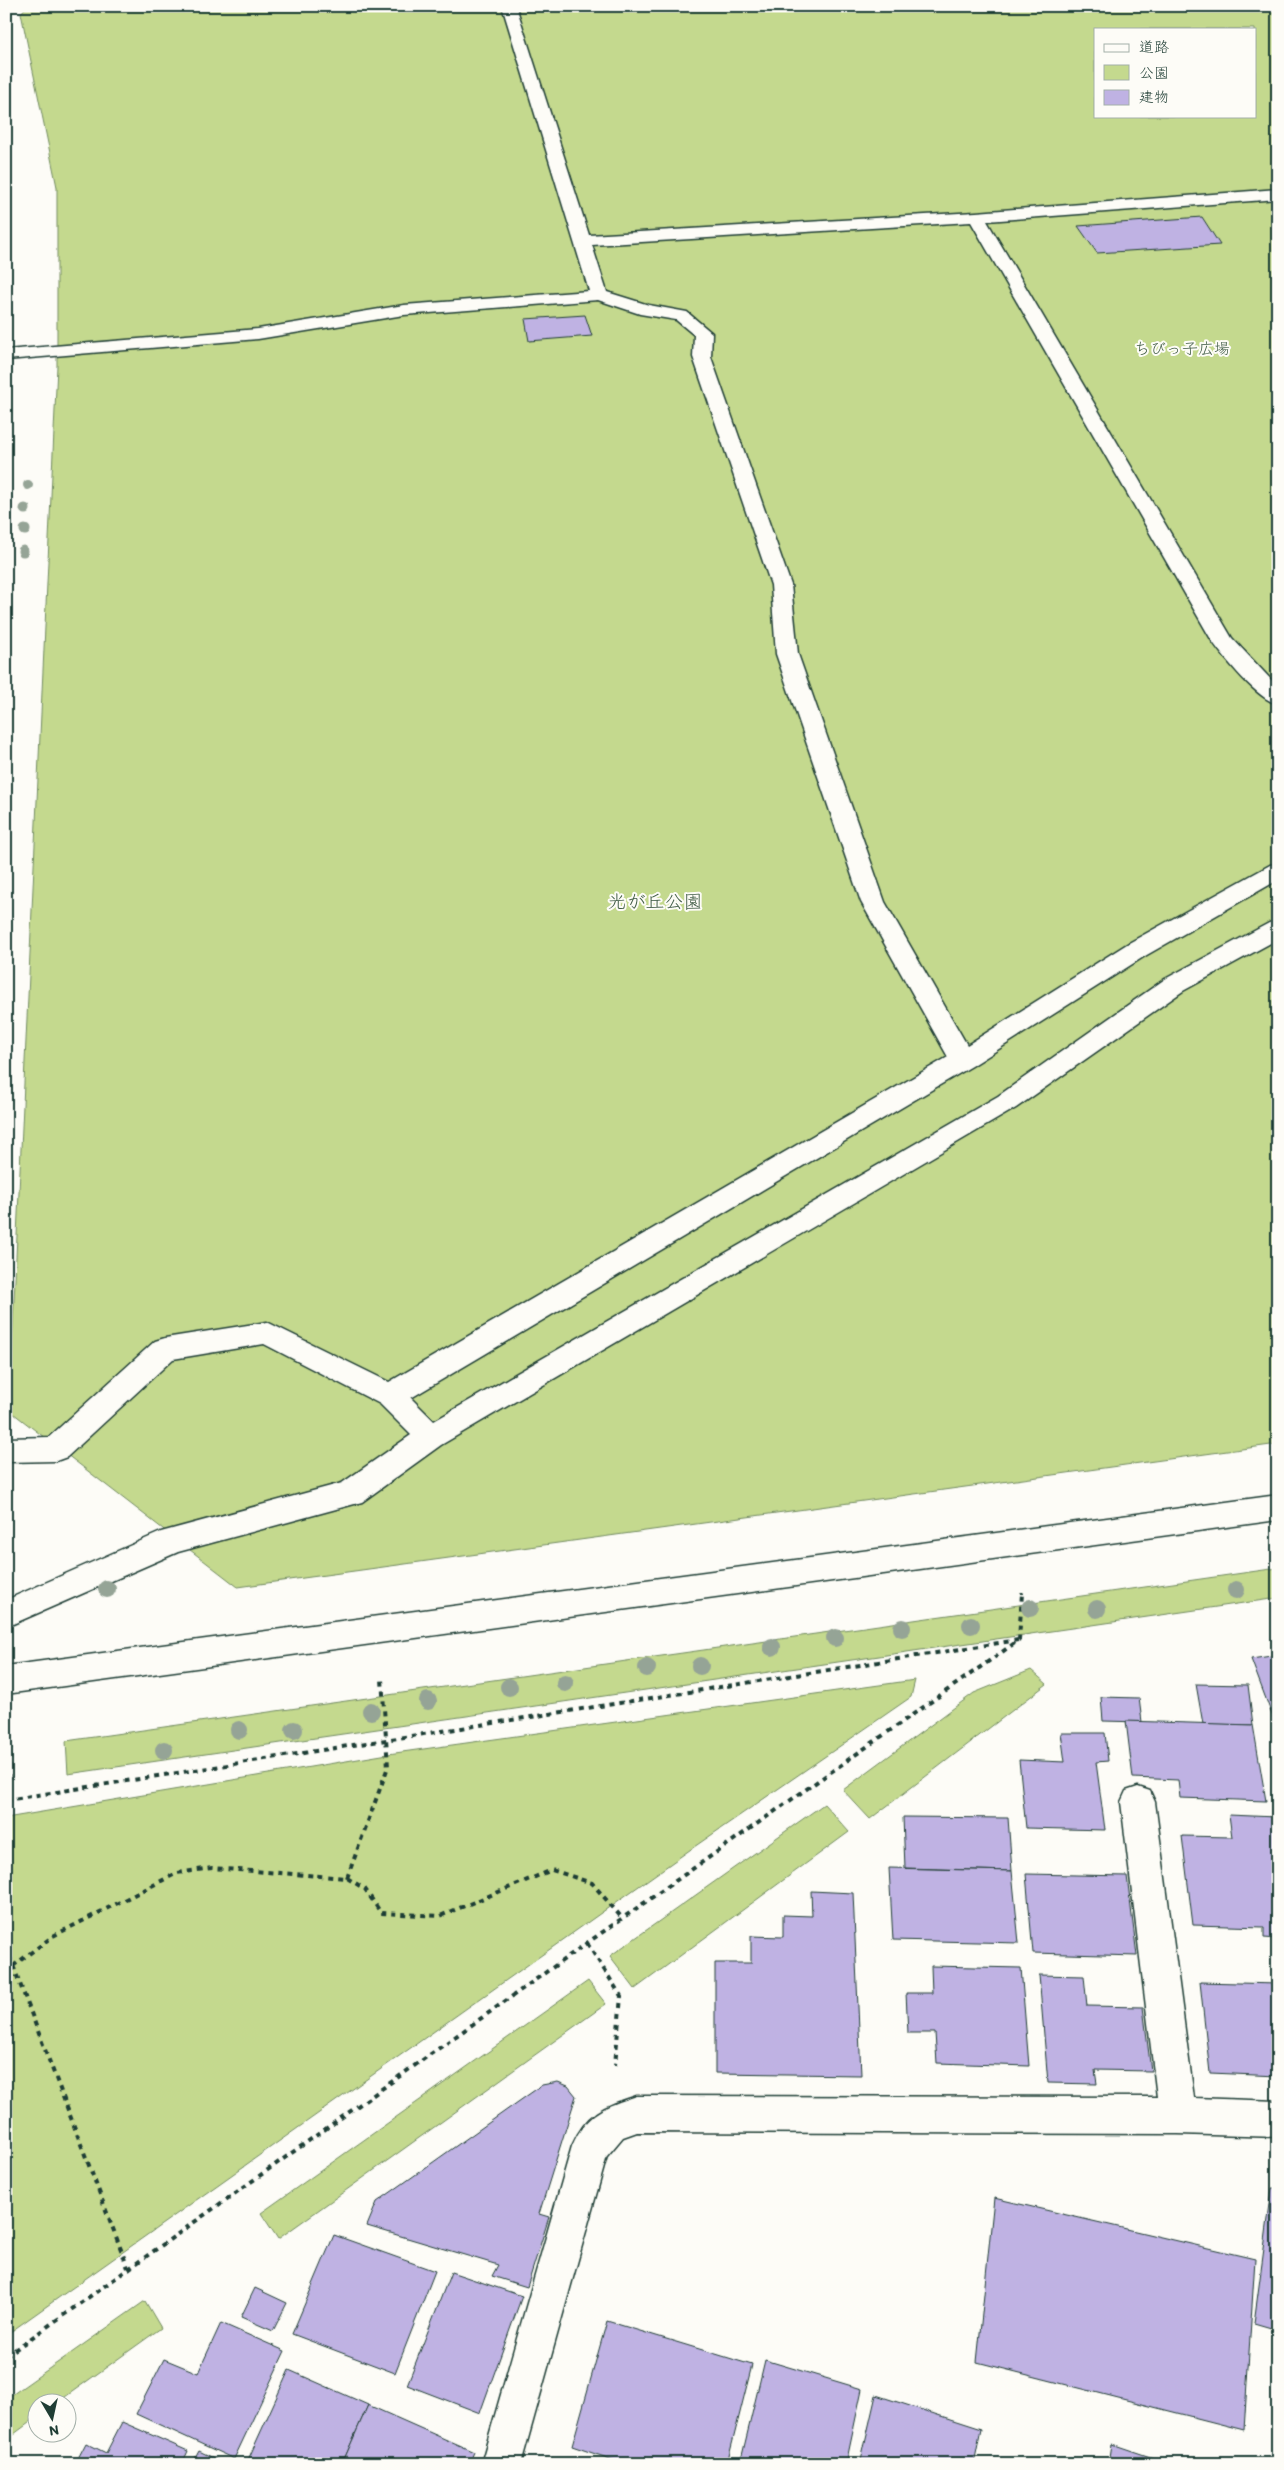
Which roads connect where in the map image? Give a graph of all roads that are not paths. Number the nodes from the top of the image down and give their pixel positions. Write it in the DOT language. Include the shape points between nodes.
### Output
graph roads {
  1 [pos="508,6"];
  2 [pos="1278,194"];
  3 [pos="976,216"];
  4 [pos="581,241"];
  5 [pos="599,295"];
  6 [pos="6,355"];
  7 [pos="1278,698"];
  8 [pos="1278,870"];
  9 [pos="1278,928"];
  10 [pos="963,1060"];
  11 [pos="390,1396"];
  12 [pos="431,1437"];
  13 [pos="6,1450"];
  14 [pos="1278,1507"];
  15 [pos="6,1614"];
  16 [pos="10,1679"];
  17 [pos="1138,1802"];
  18 [pos="1178,2116"];
  19 [pos="1278,2119"];
  20 [pos="503,2463"];
  1 -- 4 [label="street"];
  2 -- 3 [label="street"];
  3 -- 4 [label="street"];
  3 -- 7 [label="street" via="1223,640"];
  4 -- 5 [label="street"];
  5 -- 6 [label="street" via="404,310 258,334"];
  5 -- 10 [label="street" via="646,310 681,316 703,333 702,357 781,586 787,654 874,902"];
  8 -- 10 [label="street" via="1136,950"];
  9 -- 12 [label="street" via="1174,985 1007,1102"];
  10 -- 11 [label="street"];
  11 -- 12 [label="street"];
  11 -- 13 [label="street" via="268,1333 166,1349 56,1449"];
  12 -- 15 [label="street" via="350,1494 172,1541"];
  14 -- 16 [label="street"];
  17 -- 18 [label="street"];
  18 -- 19 [label="street"];
  18 -- 20 [label="street" via="637,2114 601,2134"];
}
